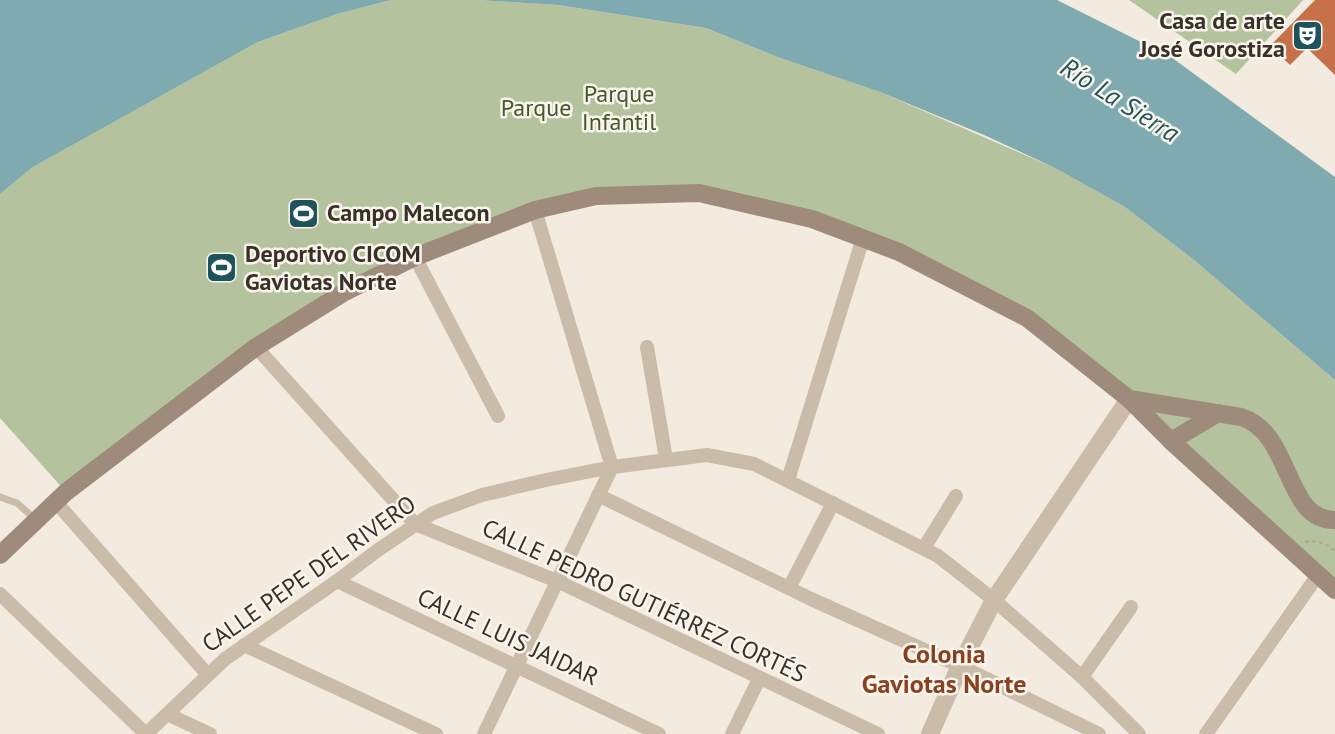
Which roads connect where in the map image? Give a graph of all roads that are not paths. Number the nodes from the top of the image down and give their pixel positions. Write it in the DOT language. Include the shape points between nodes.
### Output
graph roads {
  1 [pos="535,210"];
  2 [pos="863,238"];
  3 [pos="415,257"];
  4 [pos="256,347"];
  5 [pos="647,347"];
  6 [pos="1129,399"];
  7 [pos="1217,413"];
  8 [pos="498,416"];
  9 [pos="1171,441"];
  10 [pos="666,459"];
  11 [pos="612,467"];
  12 [pos="788,480"];
  13 [pos="598,495"];
  14 [pos="956,496"];
  15 [pos="0,497"];
  16 [pos="55,501"];
  17 [pos="833,503"];
  18 [pos="36,520"];
  19 [pos="1335,520"];
  20 [pos="415,524"];
  21 [pos="924,548"];
  22 [pos="0,555"];
  23 [pos="1318,575"];
  24 [pos="337,581"];
  25 [pos="557,581"];
  26 [pos="789,588"];
  27 [pos="1335,590"];
  28 [pos="0,594"];
  29 [pos="994,600"];
  30 [pos="1131,607"];
  31 [pos="244,645"];
  32 [pos="515,666"];
  33 [pos="960,666"];
  34 [pos="207,674"];
  35 [pos="1082,677"];
  36 [pos="759,679"];
  37 [pos="167,714"];
  38 [pos="146,734"];
  39 [pos="210,734"];
  40 [pos="436,734"];
  41 [pos="484,734"];
  42 [pos="659,734"];
  43 [pos="732,734"];
  44 [pos="878,734"];
  45 [pos="930,734"];
  46 [pos="1099,734"];
  47 [pos="1139,734"];
  48 [pos="1206,734"];
  1 -- 2 [label="main road" via="596,196 699,193 812,219"];
  1 -- 3 [label="main road"];
  1 -- 11 [label="street"];
  2 -- 6 [label="main road" via="1027,318"];
  2 -- 12 [label="street"];
  3 -- 4 [label="main road" via="342,293"];
  3 -- 8 [label="street"];
  4 -- 16 [label="main road"];
  4 -- 20 [label="street, CALLE PEDRO GUTIÉRREZ CORTÉS"];
  5 -- 10 [label="street"];
  6 -- 7 [label="main road"];
  6 -- 9 [label="main road"];
  6 -- 29 [label="street"];
  7 -- 9 [label="main road"];
  7 -- 19 [label="main road" via="1255,421 1263,428 1300,500 1318,516"];
  9 -- 23 [label="main road"];
  10 -- 11 [label="street, CALLE PEPE DEL RIVERO"];
  10 -- 12 [label="street, CALLE PEPE DEL RIVERO" via="707,455 735,459"];
  11 -- 13 [label="street"];
  11 -- 20 [label="street, CALLE PEPE DEL RIVERO" via="482,495"];
  12 -- 17 [label="street, CALLE PEPE DEL RIVERO"];
  13 -- 25 [label="street"];
  13 -- 26 [label="street"];
  14 -- 21 [label="street"];
  15 -- 18 [label="lane" via="17,503"];
  16 -- 18 [label="main road"];
  16 -- 34 [label="street"];
  17 -- 21 [label="street, CALLE PEPE DEL RIVERO"];
  17 -- 26 [label="street"];
  18 -- 22 [label="main road"];
  20 -- 24 [label="street, CALLE PEPE DEL RIVERO"];
  20 -- 25 [label="street, CALLE PEDRO GUTIÉRREZ CORTÉS"];
  21 -- 29 [label="street, CALLE PEPE DEL RIVERO"];
  23 -- 27 [label="main road"];
  23 -- 48 [label="street"];
  24 -- 31 [label="street, CALLE PEPE DEL RIVERO"];
  24 -- 32 [label="street, CALLE LUIS JAIDAR"];
  25 -- 32 [label="street"];
  25 -- 36 [label="street, CALLE PEDRO GUTIÉRREZ CORTÉS"];
  26 -- 33 [label="street"];
  28 -- 38 [label="street"];
  29 -- 33 [label="street"];
  29 -- 35 [label="street, CALLE PEPE DEL RIVERO"];
  30 -- 35 [label="street"];
  31 -- 34 [label="street, CALLE PEPE DEL RIVERO"];
  31 -- 40 [label="street"];
  32 -- 41 [label="street"];
  32 -- 42 [label="street, CALLE LUIS JAIDAR"];
  33 -- 45 [label="street"];
  33 -- 46 [label="street"];
  34 -- 37 [label="street, CALLE PEPE DEL RIVERO"];
  35 -- 47 [label="street, CALLE PEPE DEL RIVERO"];
  36 -- 43 [label="street"];
  36 -- 44 [label="street, CALLE PEDRO GUTIÉRREZ CORTÉS"];
  37 -- 38 [label="street, CALLE PEPE DEL RIVERO"];
  37 -- 39 [label="street"];
}
